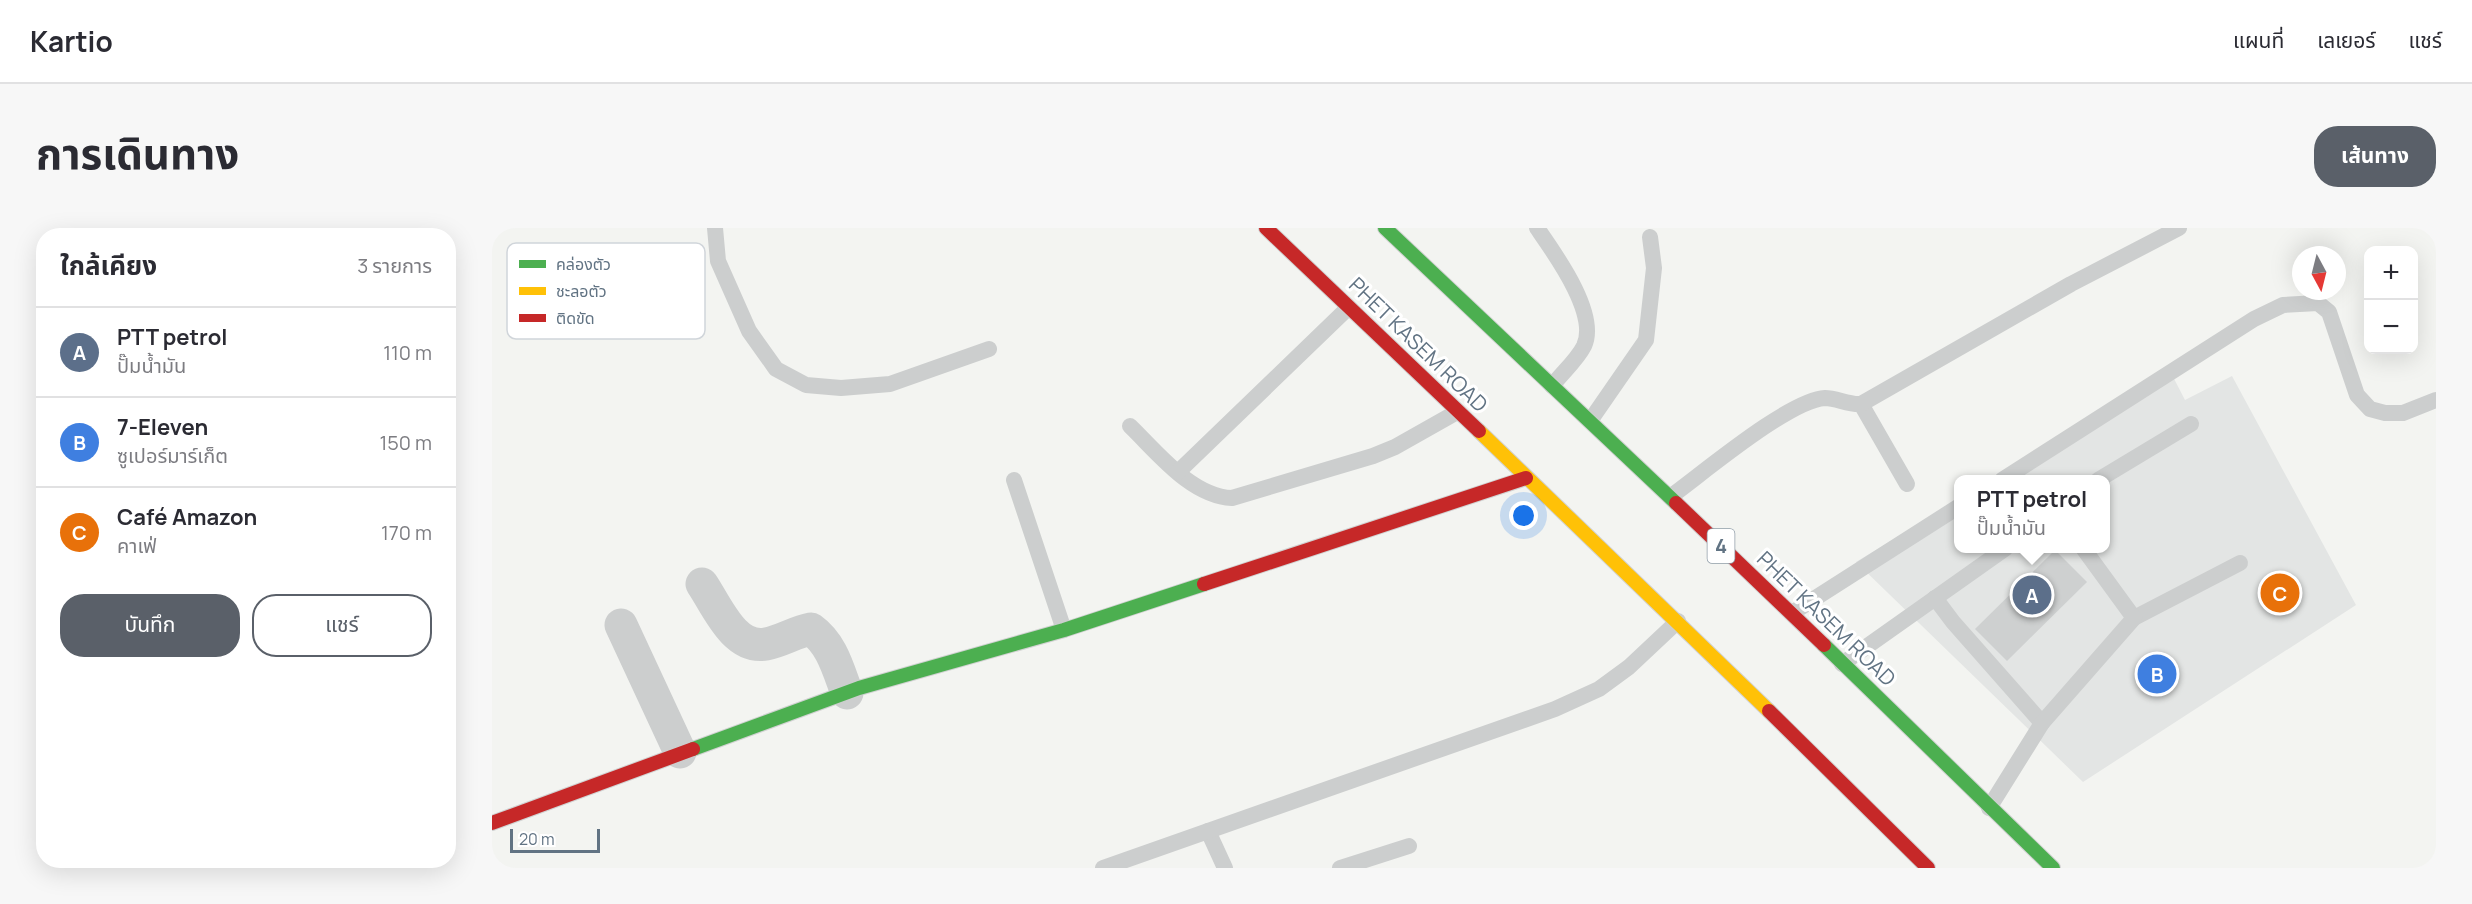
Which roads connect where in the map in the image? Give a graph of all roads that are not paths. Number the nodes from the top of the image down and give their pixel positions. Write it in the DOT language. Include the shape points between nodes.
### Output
graph roads {
  1 [pos="714,228"];
  2 [pos="1266,228"];
  3 [pos="1385,228"];
  4 [pos="1537,228"];
  5 [pos="2179,228"];
  6 [pos="1650,237"];
  7 [pos="1348,308"];
  8 [pos="989,349"];
  9 [pos="1552,386"];
  10 [pos="2436,400"];
  11 [pos="1861,404"];
  12 [pos="1457,412"];
  13 [pos="1590,421"];
  14 [pos="2191,424"];
  15 [pos="1130,426"];
  16 [pos="1178,472"];
  17 [pos="2010,475"];
  18 [pos="2106,475"];
  19 [pos="1526,478"];
  20 [pos="1014,480"];
  21 [pos="1907,484"];
  22 [pos="1670,497"];
  23 [pos="1954,510"];
  24 [pos="2000,553"];
  25 [pos="2086,553"];
  26 [pos="2240,563"];
  27 [pos="702,584"];
  28 [pos="1935,598"];
  29 [pos="1792,614"];
  30 [pos="2134,618"];
  31 [pos="1678,621"];
  32 [pos="621,625"];
  33 [pos="1065,630"];
  34 [pos="1842,664"];
  35 [pos="848,693"];
  36 [pos="2042,723"];
  37 [pos="680,752"];
  38 [pos="1989,808"];
  39 [pos="492,823"];
  40 [pos="1208,831"];
  41 [pos="1409,846"];
  42 [pos="1103,868"];
  43 [pos="1225,868"];
  44 [pos="1340,868"];
  45 [pos="1928,868"];
  46 [pos="2053,868"];
  1 -- 8 [label="lane" via="718,261 749,331 776,369 806,384 841,388 890,384"];
  2 -- 7 [label="main road, PHET KASEM ROAD"];
  3 -- 9 [label="main road, PHET KASEM ROAD / 4"];
  4 -- 9 [label="lane" via="1584,309 1587,335 1583,347"];
  5 -- 11 [label="lane" via="2071,284"];
  6 -- 13 [label="lane" via="1654,268 1646,340"];
  7 -- 12 [label="main road, PHET KASEM ROAD"];
  7 -- 16 [label="lane"];
  9 -- 13 [label="main road, PHET KASEM ROAD / 4"];
  10 -- 17 [label="lane" via="2403,413 2370,409 2358,395 2329,312 2318,303 2283,305 2254,319"];
  11 -- 21 [label="lane"];
  11 -- 22 [label="lane" via="1848,405 1825,398 1783,414"];
  12 -- 16 [label="lane" via="1373,456 1248,495 1216,497"];
  12 -- 19 [label="main road, PHET KASEM ROAD"];
  13 -- 22 [label="main road, PHET KASEM ROAD / 4"];
  14 -- 18 [label="lane"];
  15 -- 16 [label="lane"];
  19 -- 31 [label="main road, PHET KASEM ROAD"];
  19 -- 33 [label="main road"];
  20 -- 33 [label="lane"];
  22 -- 29 [label="main road, PHET KASEM ROAD / 4"];
  23 -- 29 [label="lane"];
  24 -- 28 [label="lane"];
  25 -- 30 [label="lane"];
  26 -- 30 [label="lane"];
  27 -- 35 [label="street" via="738,638 764,645 811,629 819,634 830,649"];
  28 -- 34 [label="lane"];
  28 -- 36 [label="lane"];
  29 -- 34 [label="main road, PHET KASEM ROAD / 4"];
  30 -- 36 [label="lane"];
  31 -- 40 [label="lane" via="1599,689 1555,709"];
  31 -- 45 [label="main road, PHET KASEM ROAD"];
  32 -- 37 [label="street"];
  33 -- 35 [label="main road"];
  34 -- 38 [label="main road, PHET KASEM ROAD / 4"];
  35 -- 37 [label="main road"];
  36 -- 38 [label="lane"];
  37 -- 39 [label="main road"];
  38 -- 46 [label="main road, PHET KASEM ROAD / 4"];
  40 -- 42 [label="lane"];
  40 -- 43 [label="lane"];
  41 -- 44 [label="lane"];
}
